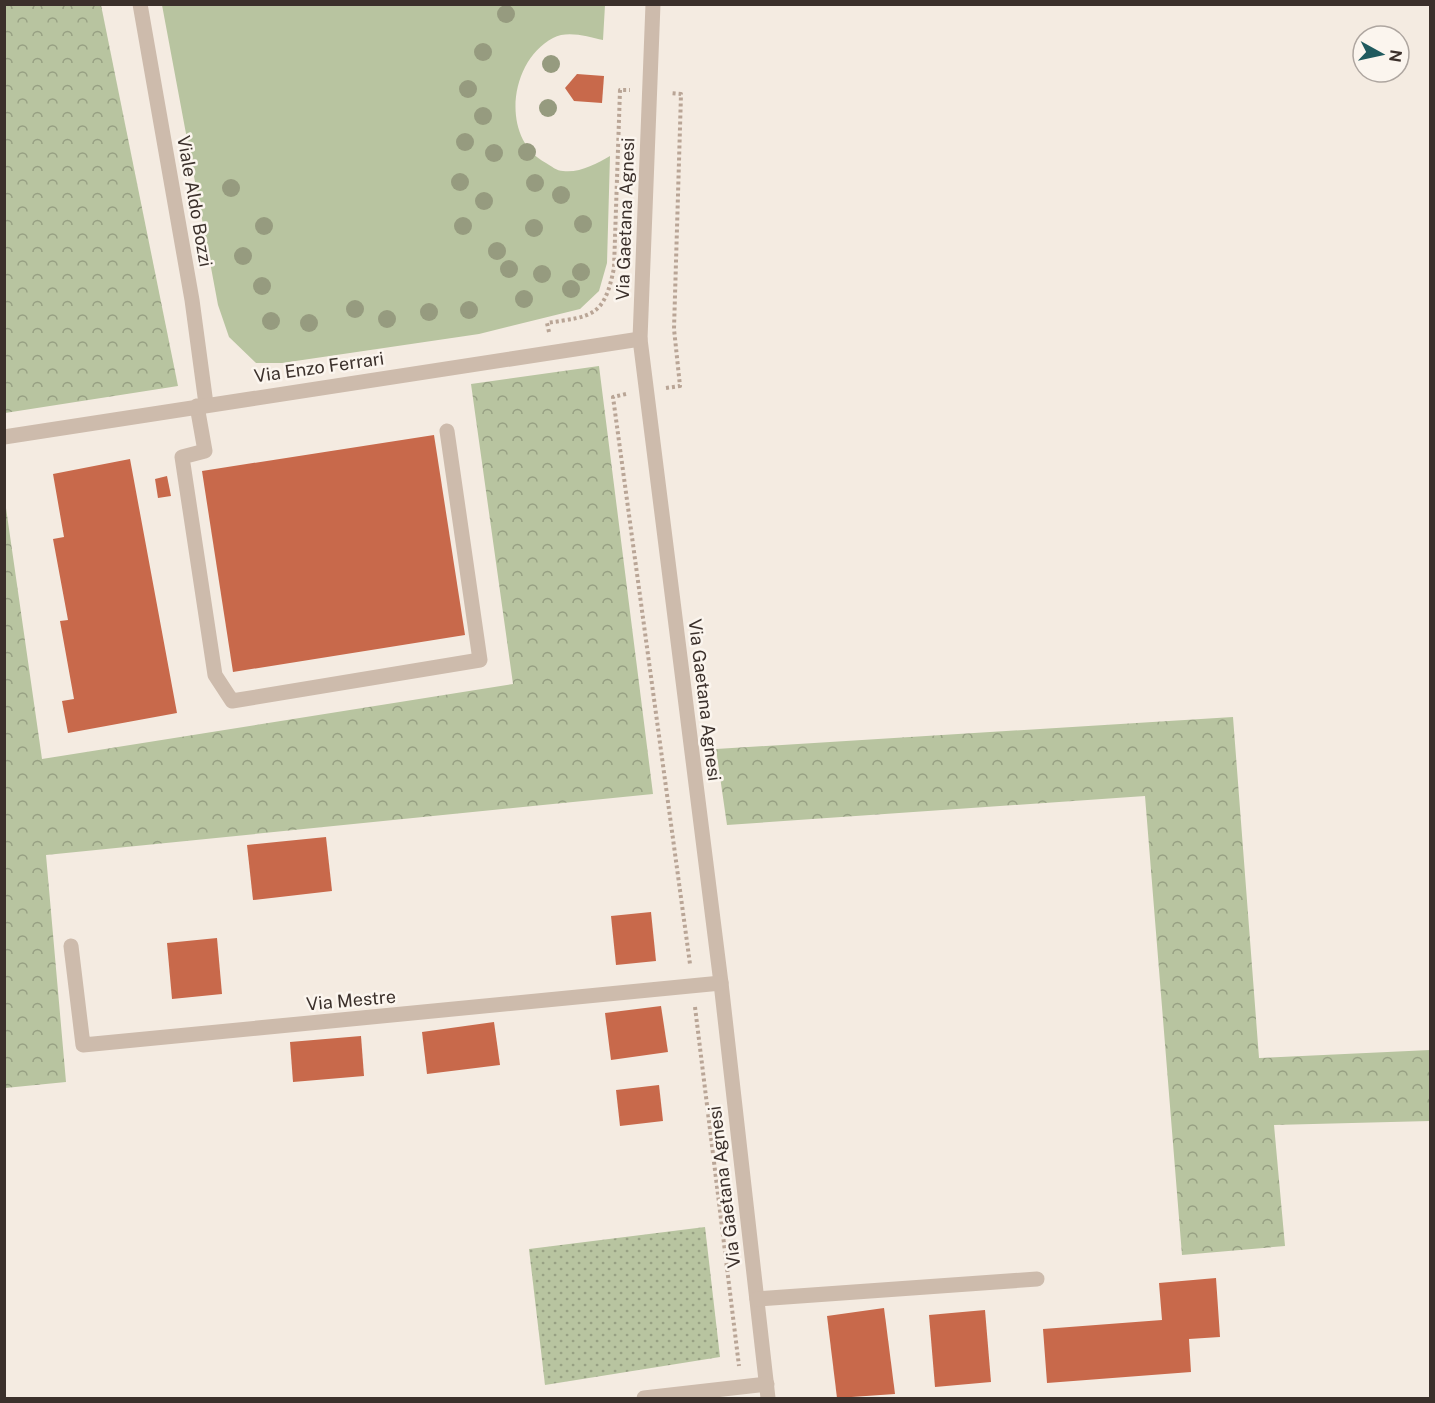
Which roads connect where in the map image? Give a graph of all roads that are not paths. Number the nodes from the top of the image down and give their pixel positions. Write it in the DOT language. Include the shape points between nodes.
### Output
graph roads {
  1 [pos="140,4"];
  2 [pos="653,4"];
  3 [pos="640,339"];
  4 [pos="201,405"];
  5 [pos="447,431"];
  6 [pos="4,437"];
  7 [pos="71,946"];
  8 [pos="721,983"];
  9 [pos="1036,1278"];
  10 [pos="757,1299"];
  11 [pos="768,1391"];
  12 [pos="644,1398"];
  1 -- 4 [label="street, Viale Aldo Bozzi" via="192,300"];
  2 -- 3 [label="street, Via Gaetana Agnesi"];
  3 -- 4 [label="street, Via Enzo Ferrari"];
  3 -- 8 [label="street, Via Gaetana Agnesi"];
  4 -- 5 [label="street, Viale Aldo Bozzi" via="205,451 182,457 215,675 232,701 480,660"];
  4 -- 6 [label="street, Via Enzo Ferrari"];
  7 -- 8 [label="street, Via Mestre" via="83,1045"];
  8 -- 10 [label="street, Via Gaetana Agnesi"];
  9 -- 10 [label="street"];
  10 -- 11 [label="street, Via Gaetana Agnesi"];
  11 -- 12 [label="street"];
}
